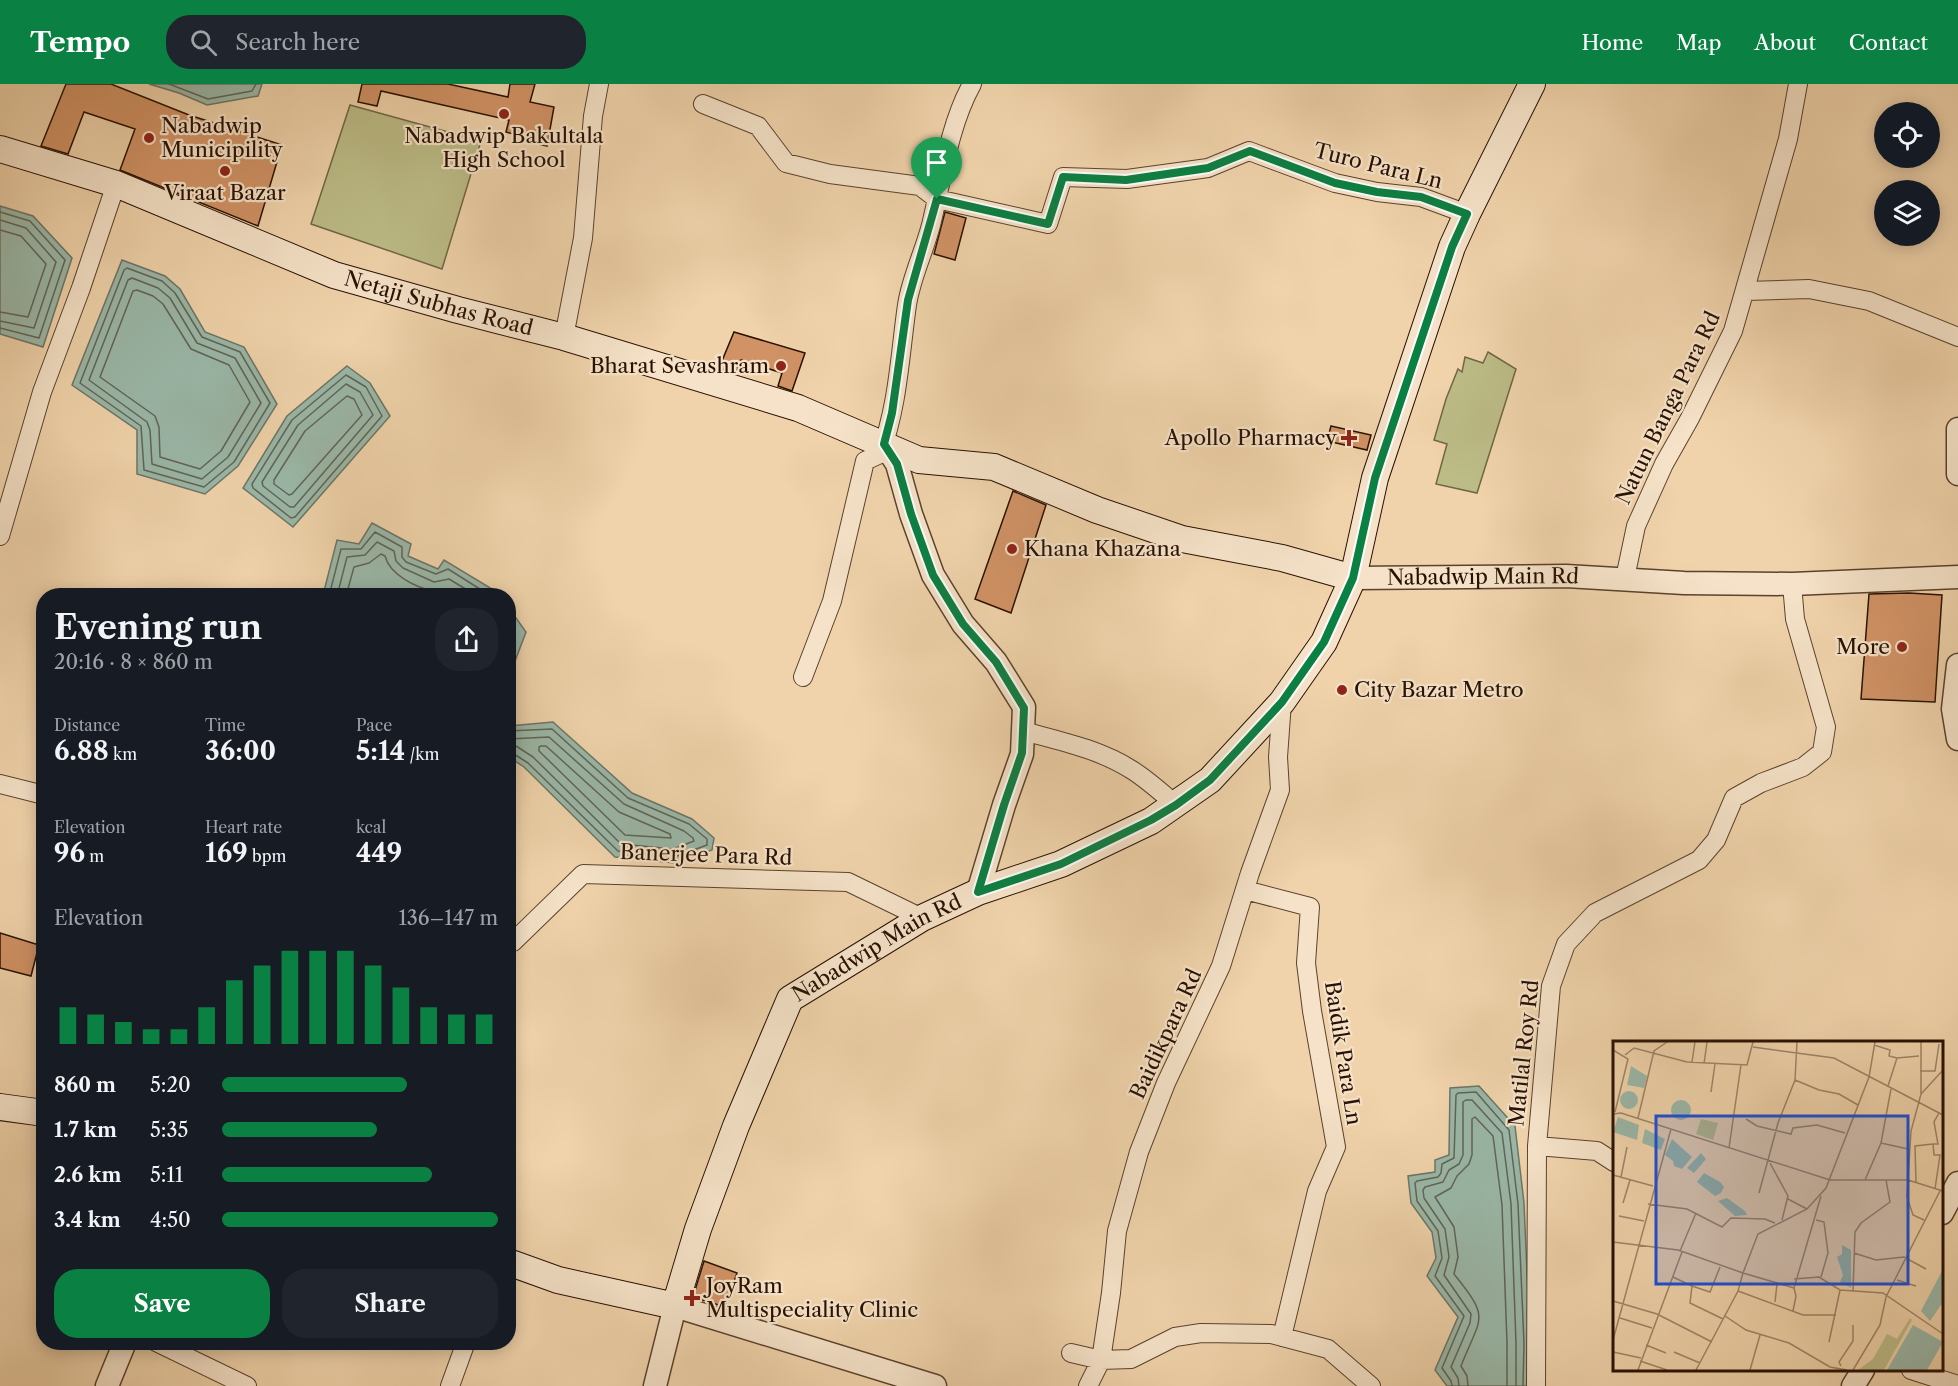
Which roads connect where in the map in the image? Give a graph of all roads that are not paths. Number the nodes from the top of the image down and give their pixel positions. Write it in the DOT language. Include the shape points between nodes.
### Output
graph roads {
  1 [pos="598,84"];
  2 [pos="972,84"];
  3 [pos="1532,84"];
  4 [pos="1798,84"];
  5 [pos="703,104"];
  6 [pos="0,149"];
  7 [pos="116,184"];
  8 [pos="933,196"];
  9 [pos="1467,214"];
  10 [pos="1746,291"];
  11 [pos="564,337"];
  12 [pos="1958,337"];
  13 [pos="1958,429"];
  14 [pos="882,449"];
  15 [pos="1958,474"];
  16 [pos="0,536"];
  17 [pos="1958,577"];
  18 [pos="1353,578"];
  19 [pos="1625,578"];
  20 [pos="1792,584"];
  21 [pos="1958,665"];
  22 [pos="803,677"];
  23 [pos="1282,702"];
  24 [pos="1023,731"];
  25 [pos="1958,739"];
  26 [pos="0,784"];
  27 [pos="36,793"];
  28 [pos="1176,805"];
  29 [pos="1245,890"];
  30 [pos="978,892"];
  31 [pos="922,918"];
  32 [pos="516,939"];
  33 [pos="0,1107"];
  34 [pos="36,1112"];
  35 [pos="1537,1146"];
  36 [pos="1613,1161"];
  37 [pos="1953,1190"];
  38 [pos="1943,1209"];
  39 [pos="516,1265"];
  40 [pos="675,1306"];
  41 [pos="1282,1337"];
  42 [pos="122,1350"];
  43 [pos="173,1350"];
  44 [pos="463,1350"];
  45 [pos="1071,1353"];
  46 [pos="1101,1360"];
  47 [pos="1862,1371"];
  48 [pos="1914,1371"];
  49 [pos="1958,1385"];
  50 [pos="107,1386"];
  51 [pos="247,1386"];
  52 [pos="450,1386"];
  53 [pos="655,1386"];
  54 [pos="934,1386"];
  55 [pos="1088,1386"];
  56 [pos="1371,1386"];
  57 [pos="1536,1386"];
  58 [pos="1853,1386"];
  1 -- 11 [label="street" via="583,238"];
  2 -- 8 [label="street"];
  3 -- 9 [label="main road"];
  4 -- 10 [label="street, Natun Banga Para Rd" via="1788,139"];
  5 -- 8 [label="street" via="758,126 786,163 830,174 921,186"];
  6 -- 7 [label="main road, Netaji Subhas Road"];
  7 -- 11 [label="main road, Netaji Subhas Road" via="334,275"];
  7 -- 16 [label="street" via="42,392"];
  8 -- 9 [label="street, Turo Para Ln" via="1048,224 1063,177 1126,180 1208,168 1250,151 1335,183 1421,197"];
  8 -- 14 [label="street" via="908,300 892,413"];
  9 -- 18 [label="main road" via="1452,247 1375,478"];
  10 -- 12 [label="street" via="1809,289 1869,301"];
  10 -- 19 [label="street, Natun Banga Para Rd" via="1733,331 1636,526"];
  11 -- 14 [label="main road, Netaji Subhas Road" via="798,408"];
  13 -- 15 [label="street"];
  14 -- 18 [label="main road, Netaji Subhas Road" via="920,460 994,468 1182,539 1282,558"];
  14 -- 22 [label="street" via="866,461 832,601"];
  14 -- 24 [label="street" via="897,464 933,575 1024,708"];
  17 -- 20 [label="street, Nabadwip Main Rd"];
  18 -- 19 [label="street, Nabadwip Main Rd"];
  18 -- 23 [label="main road, Nabadwip Main Rd" via="1324,642"];
  19 -- 20 [label="street, Nabadwip Main Rd"];
  20 -- 35 [label="street, Matilal Roy Rd" via="1796,620 1826,727 1822,752 1803,767 1734,798 1716,840 1698,860 1595,913 1566,944 1551,986"];
  21 -- 25 [label="street" via="1953,710"];
  23 -- 28 [label="main road, Nabadwip Main Rd" via="1210,780"];
  23 -- 29 [label="street, Baidikpara Rd" via="1280,790"];
  24 -- 28 [label="street" via="1108,758 1132,770"];
  24 -- 30 [label="street" via="1022,753"];
  26 -- 27 [label="street"];
  28 -- 30 [label="main road, Nabadwip Main Rd" via="1061,864"];
  29 -- 41 [label="street, Baidik Para Ln" via="1310,907 1306,963 1336,1147 1317,1191"];
  29 -- 46 [label="street, Baidikpara Rd" via="1221,966 1166,1083 1139,1152 1117,1231"];
  30 -- 31 [label="main road, Nabadwip Main Rd"];
  31 -- 32 [label="street, Banerjee Para Rd" via="848,882 583,874"];
  31 -- 40 [label="main road, Nabadwip Main Rd" via="790,999 698,1229"];
  33 -- 34 [label="main road"];
  35 -- 36 [label="street" via="1597,1150"];
  35 -- 57 [label="street, Matilal Roy Rd"];
  37 -- 38 [label="street"];
  39 -- 40 [label="main road" via="558,1280"];
  40 -- 53 [label="street, Nabadwip Main Rd"];
  40 -- 54 [label="street"];
  41 -- 46 [label="street" via="1201,1333 1175,1337 1131,1359"];
  41 -- 56 [label="street" via="1328,1348"];
  42 -- 50 [label="street"];
  43 -- 51 [label="street"];
  44 -- 52 [label="street"];
  45 -- 46 [label="street"];
  46 -- 55 [label="street, Baidikpara Rd"];
  47 -- 58 [label="street"];
  48 -- 49 [label="street"];
}
